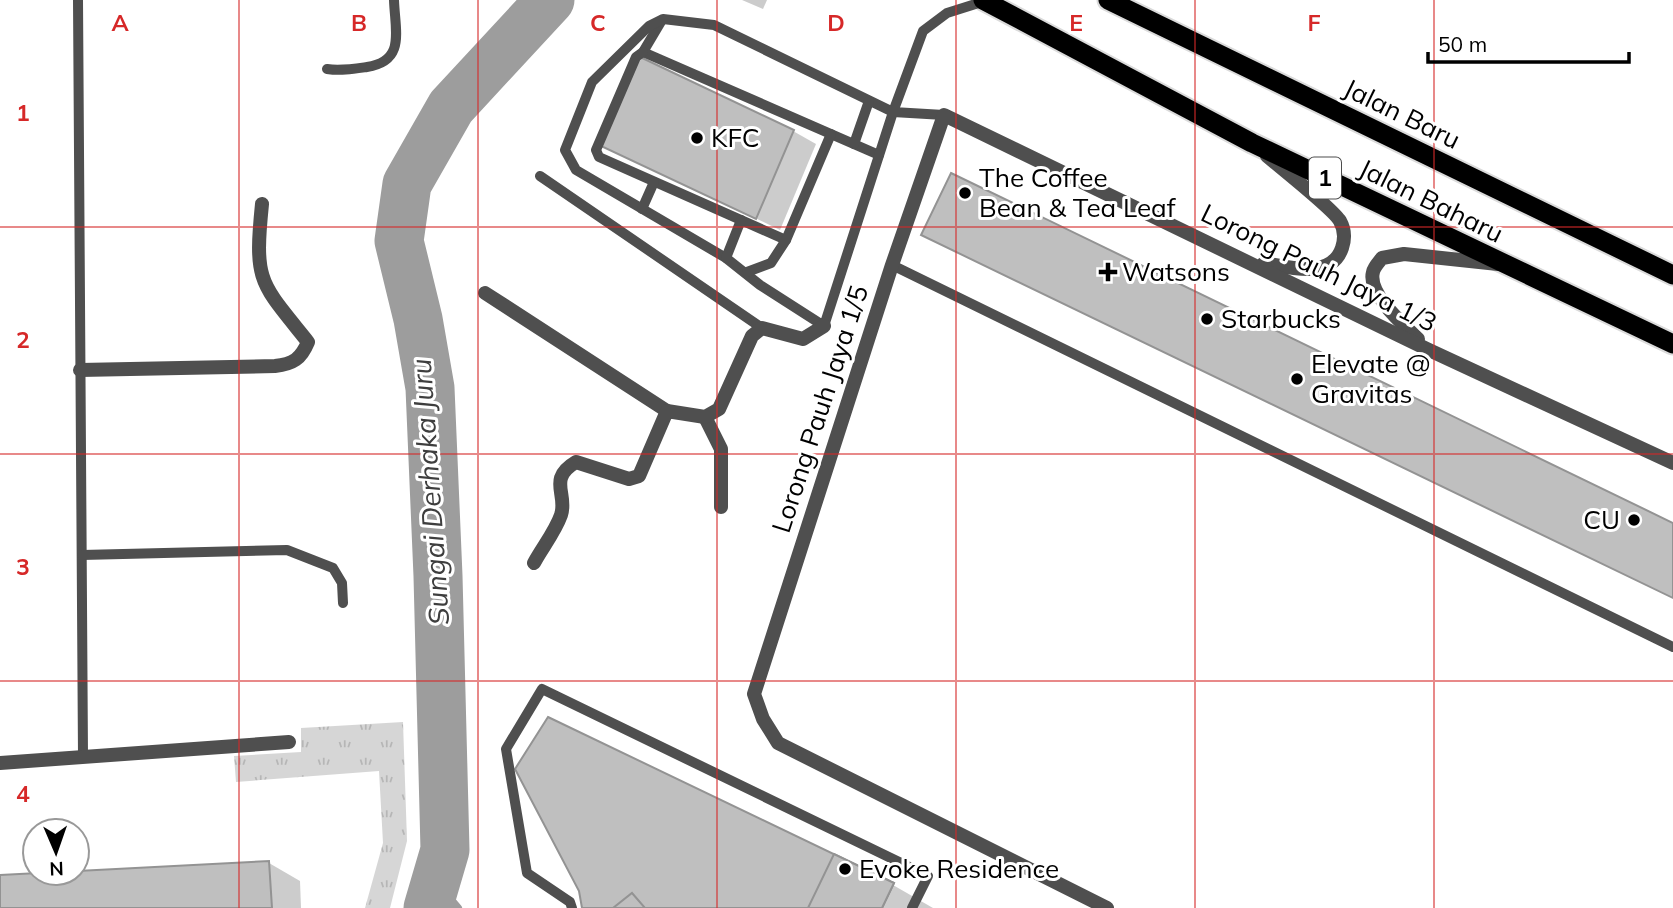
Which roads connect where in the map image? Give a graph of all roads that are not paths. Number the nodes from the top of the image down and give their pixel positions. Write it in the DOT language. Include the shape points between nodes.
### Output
graph roads {
  1 [pos="78,0"];
  2 [pos="394,0"];
  3 [pos="984,1"];
  4 [pos="1118,2"];
  5 [pos="663,19"];
  6 [pos="643,52"];
  7 [pos="327,69"];
  8 [pos="869,101"];
  9 [pos="892,112"];
  10 [pos="944,116"];
  11 [pos="831,134"];
  12 [pos="1252,143"];
  13 [pos="854,144"];
  14 [pos="879,155"];
  15 [pos="540,176"];
  16 [pos="654,182"];
  17 [pos="262,204"];
  18 [pos="642,209"];
  19 [pos="741,220"];
  20 [pos="786,240"];
  21 [pos="726,258"];
  22 [pos="1249,260"];
  23 [pos="892,265"];
  24 [pos="1503,265"];
  25 [pos="747,272"];
  26 [pos="1673,275"];
  27 [pos="485,293"];
  28 [pos="824,326"];
  29 [pos="762,328"];
  30 [pos="1673,344"];
  31 [pos="1429,350"];
  32 [pos="80,370"];
  33 [pos="667,411"];
  34 [pos="705,417"];
  35 [pos="1673,463"];
  36 [pos="721,507"];
  37 [pos="82,555"];
  38 [pos="534,563"];
  39 [pos="342,603"];
  40 [pos="1673,647"];
  41 [pos="289,742"];
  42 [pos="83,755"];
  43 [pos="0,763"];
  44 [pos="572,908"];
  45 [pos="912,908"];
  46 [pos="1107,908"];
  1 -- 32 [label="lane"];
  2 -- 7 [label="lane" via="395,49 391,58 382,65"];
  3 -- 9 [label="lane" via="947,13 923,31"];
  3 -- 12 [label="highway, Jalan Baharu / 1"];
  4 -- 26 [label="highway, Jalan Baru / 1"];
  5 -- 6 [label="lane"];
  5 -- 8 [label="lane" via="713,25"];
  5 -- 18 [label="lane" via="649,26 592,82 565,150 576,170"];
  6 -- 11 [label="lane"];
  6 -- 16 [label="lane" via="636,57 596,150 599,157"];
  8 -- 9 [label="lane"];
  8 -- 13 [label="lane"];
  9 -- 10 [label="lane"];
  9 -- 14 [label="lane"];
  10 -- 22 [label="street, Lorong Pauh Jaya 1/3"];
  10 -- 23 [label="street, Lorong Pauh Jaya 1/5"];
  11 -- 13 [label="lane"];
  11 -- 20 [label="lane"];
  12 -- 22 [label="street" via="1340,220 1345,237 1339,256 1326,266 1308,270"];
  12 -- 24 [label="highway, Jalan Baharu / 1"];
  13 -- 14 [label="lane"];
  14 -- 28 [label="lane"];
  15 -- 29 [label="lane"];
  16 -- 18 [label="lane"];
  16 -- 19 [label="lane"];
  17 -- 32 [label="street" via="259,273 266,289 308,342 303,355 290,365"];
  18 -- 21 [label="lane"];
  19 -- 20 [label="lane"];
  19 -- 21 [label="lane"];
  20 -- 25 [label="lane" via="771,263"];
  21 -- 25 [label="lane"];
  22 -- 31 [label="street, Lorong Pauh Jaya 1/3"];
  23 -- 40 [label="lane"];
  23 -- 46 [label="street, Lorong Pauh Jaya 1/5" via="754,694 778,743"];
  24 -- 30 [label="highway, Jalan Baharu / 1"];
  24 -- 31 [label="street" via="1404,254 1382,258 1373,272 1374,287 1390,311"];
  25 -- 28 [label="lane"];
  27 -- 33 [label="street"];
  28 -- 29 [label="street" via="803,339"];
  29 -- 34 [label="street" via="752,336 719,409"];
  31 -- 35 [label="street, Lorong Pauh Jaya 1/3"];
  32 -- 37 [label="lane"];
  33 -- 34 [label="street"];
  33 -- 38 [label="street" via="639,476 629,480 576,462 566,468 558,486 562,513"];
  34 -- 36 [label="street" via="721,449"];
  37 -- 39 [label="lane" via="287,550 333,568 342,583"];
  37 -- 42 [label="lane"];
  41 -- 42 [label="street"];
  42 -- 43 [label="street"];
  44 -- 45 [label="lane" via="570,902 527,873 506,749 542,689 928,876"];
}
